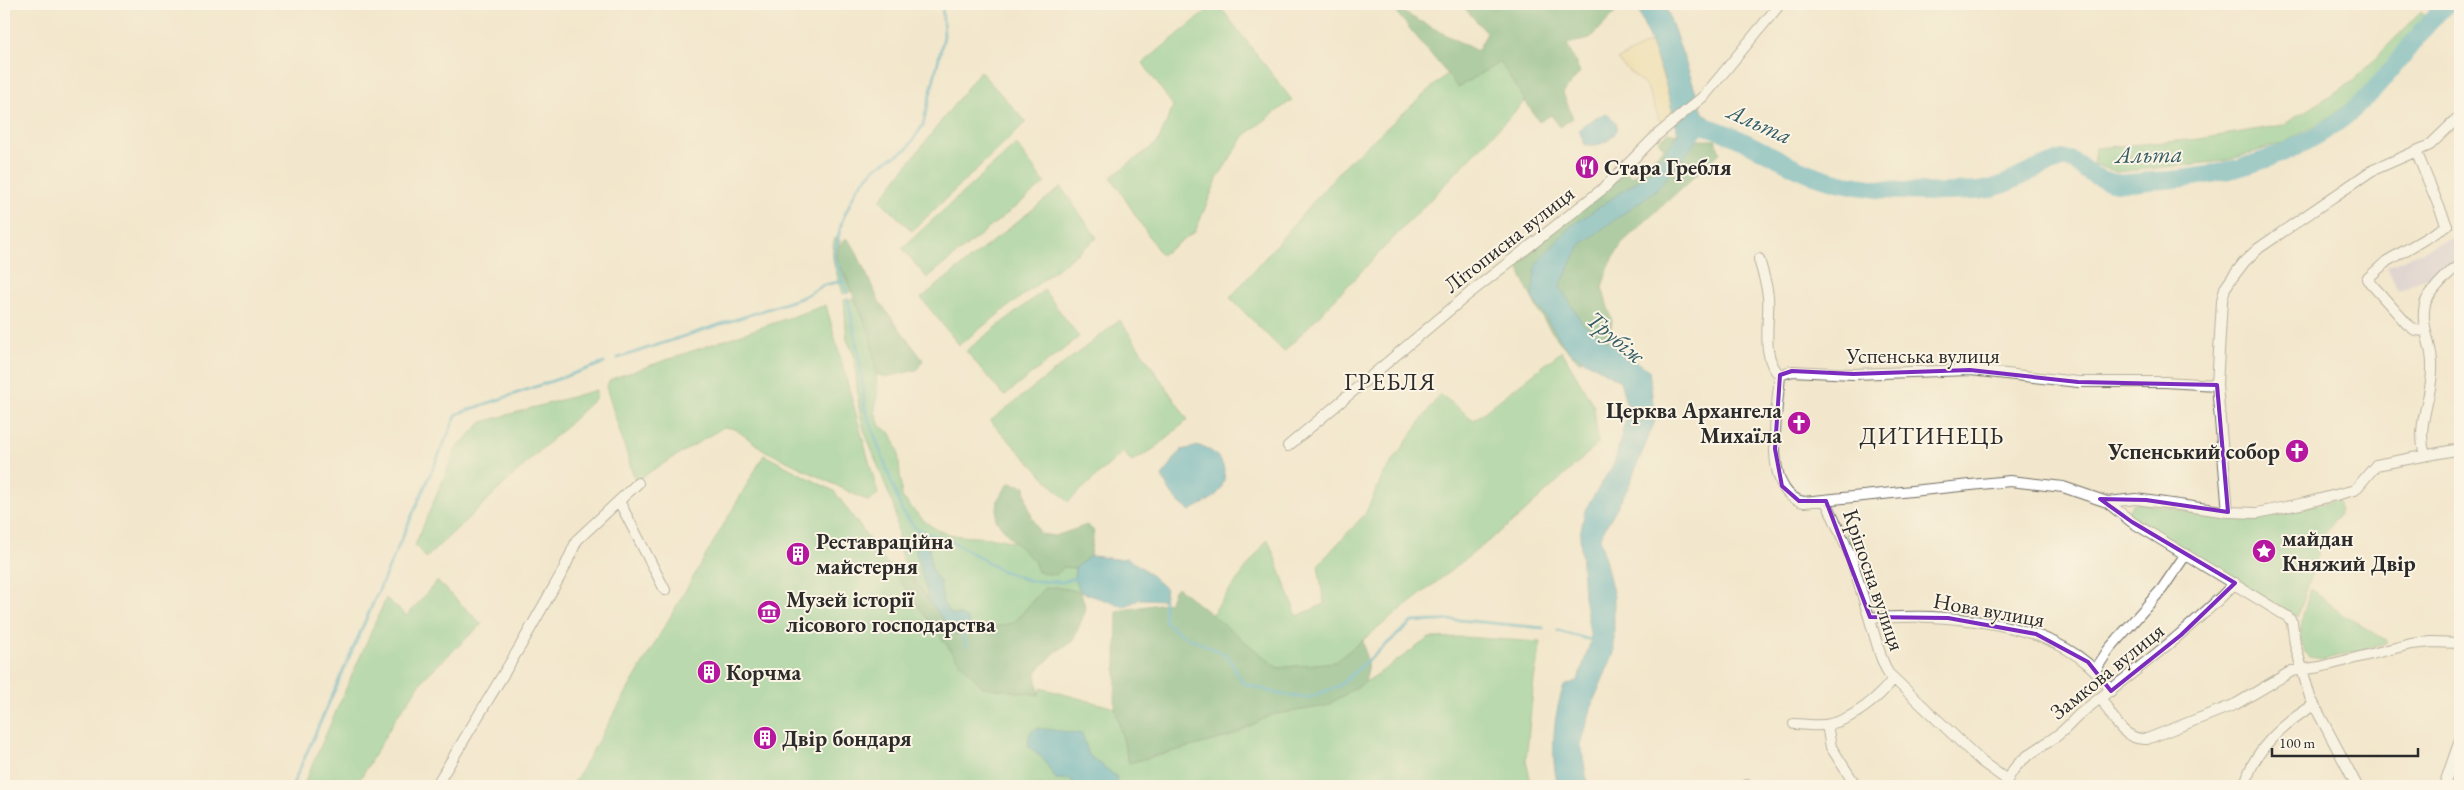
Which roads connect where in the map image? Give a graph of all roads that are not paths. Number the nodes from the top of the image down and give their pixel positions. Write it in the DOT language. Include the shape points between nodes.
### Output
graph roads {
  1 [pos="1780,4"];
  2 [pos="2460,116"];
  3 [pos="2416,151"];
  4 [pos="1759,259"];
  5 [pos="2460,265"];
  6 [pos="2425,331"];
  7 [pos="1780,375"];
  8 [pos="2217,385"];
  9 [pos="1288,446"];
  10 [pos="2460,449"];
  11 [pos="2425,455"];
  12 [pos="638,483"];
  13 [pos="1826,500"];
  14 [pos="619,501"];
  15 [pos="2107,502"];
  16 [pos="2228,512"];
  17 [pos="2186,554"];
  18 [pos="2235,583"];
  19 [pos="665,590"];
  20 [pos="1870,617"];
  21 [pos="2460,643"];
  22 [pos="2301,669"];
  23 [pos="2096,670"];
  24 [pos="1893,679"];
  25 [pos="2111,691"];
  26 [pos="2101,698"];
  27 [pos="2314,705"];
  28 [pos="1794,724"];
  29 [pos="1827,725"];
  30 [pos="2460,740"];
  31 [pos="2006,783"];
  32 [pos="436,786"];
  33 [pos="1856,786"];
  34 [pos="2245,786"];
  35 [pos="2357,786"];
  36 [pos="2444,786"];
  1 -- 9 [label="street, Літописна вулиця" via="1706,95 1672,122 1604,188 1471,292"];
  2 -- 3 [label="street" via="2436,141"];
  3 -- 6 [label="street" via="2447,226 2388,261 2367,279 2407,324 2414,330"];
  3 -- 8 [label="street" via="2371,170 2245,261 2224,293"];
  4 -- 7 [label="street" via="1768,294 1769,355 1772,367"];
  5 -- 6 [label="street" via="2448,272 2426,300"];
  6 -- 11 [label="street" via="2432,364 2421,426"];
  7 -- 8 [label="street, Успенська вулиця" via="1792,371 1853,374 1970,370 2072,382"];
  7 -- 13 [label="street, Кріпосна вулиця" via="1775,449 1782,486 1789,496 1799,501"];
  8 -- 16 [label="street"];
  10 -- 11 [label="street"];
  11 -- 16 [label="street" via="2376,465 2358,488 2340,494 2275,510"];
  12 -- 14 [label="street"];
  13 -- 15 [label="street" via="2010,481 2063,487"];
  13 -- 20 [label="street, Кріпосна вулиця" via="1851,557"];
  14 -- 19 [label="street"];
  14 -- 32 [label="street" via="577,540 521,645"];
  15 -- 16 [label="street" via="2136,499"];
  15 -- 17 [label="street" via="2132,522"];
  17 -- 18 [label="street"];
  17 -- 23 [label="street" via="2162,589 2109,649"];
  18 -- 22 [label="street" via="2290,619"];
  18 -- 25 [label="street, Замкова вулиця" via="2181,635"];
  20 -- 23 [label="street, Нова вулиця" via="1948,618 2030,632 2071,651"];
  20 -- 24 [label="street, Кріпосна вулиця" via="1881,657"];
  21 -- 22 [label="street" via="2411,644"];
  22 -- 26 [label="street" via="2283,674 2226,709 2147,739 2134,738 2123,731"];
  22 -- 27 [label="street"];
  23 -- 25 [label="street, Нова вулиця"];
  24 -- 29 [label="street" via="1872,701"];
  24 -- 31 [label="street, Кріпосна вулиця"];
  25 -- 26 [label="street, Замкова вулиця"];
  26 -- 31 [label="street, Замкова вулиця" via="2060,734 2023,758"];
  27 -- 34 [label="street" via="2286,725 2259,754 2250,766"];
  27 -- 35 [label="street"];
  28 -- 29 [label="street"];
  29 -- 33 [label="street" via="1830,747"];
  30 -- 36 [label="street"];
}
